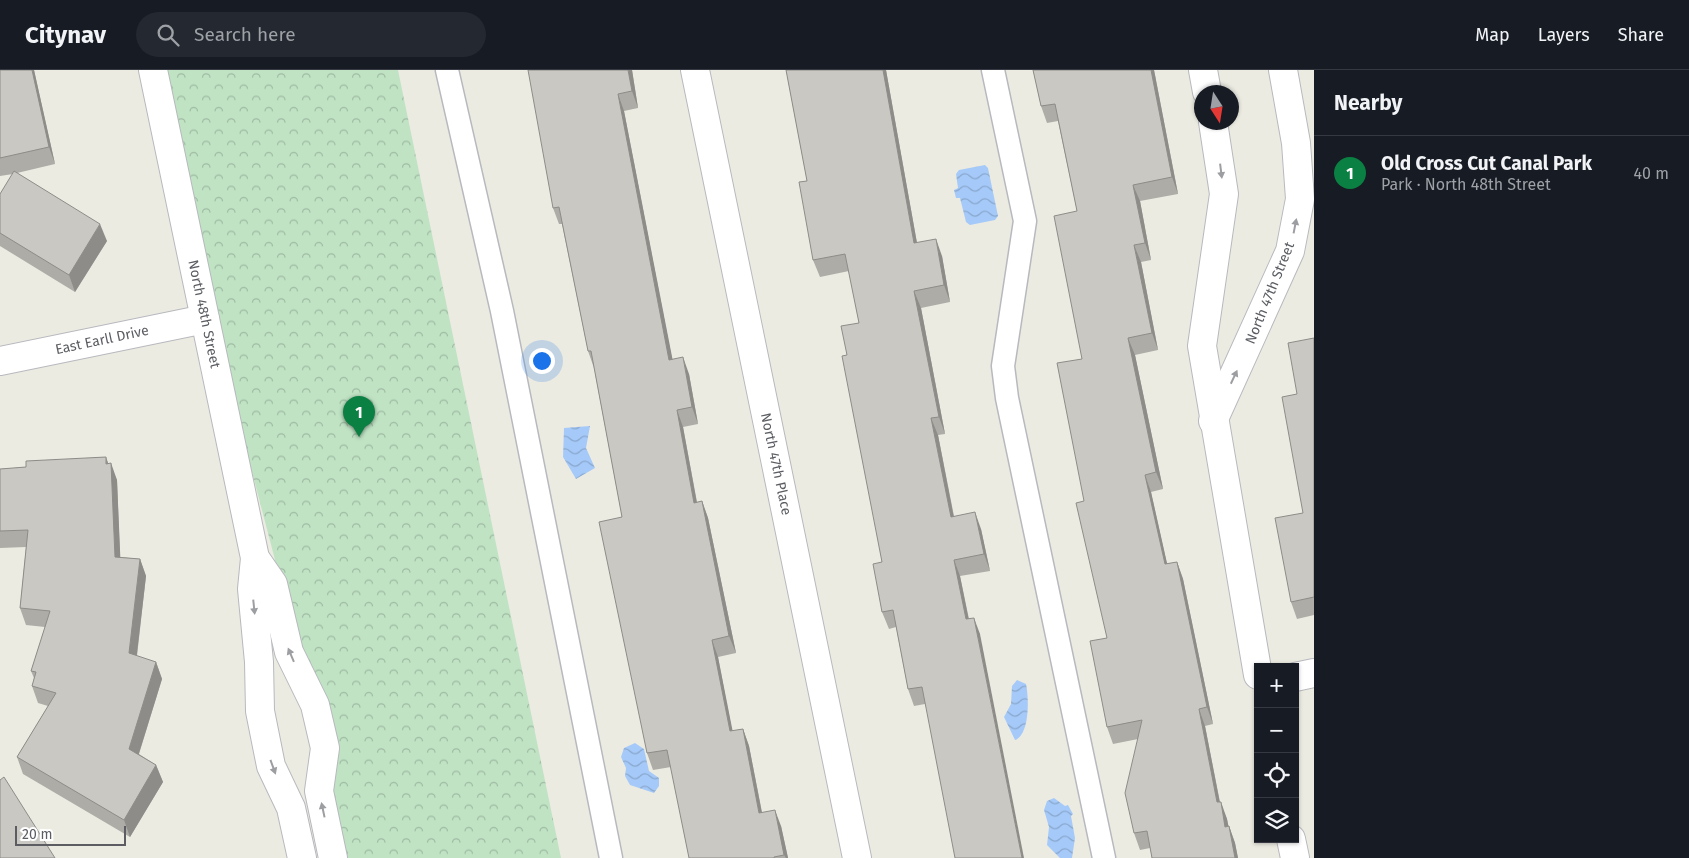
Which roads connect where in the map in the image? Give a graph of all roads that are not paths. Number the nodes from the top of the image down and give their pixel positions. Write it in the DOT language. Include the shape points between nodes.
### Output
graph roads {
  1 [pos="153,70"];
  2 [pos="447,70"];
  3 [pos="695,70"];
  4 [pos="994,70"];
  5 [pos="1203,70"];
  6 [pos="1283,70"];
  7 [pos="1206,85"];
  8 [pos="1214,130"];
  9 [pos="205,319"];
  10 [pos="0,361"];
  11 [pos="1213,421"];
  12 [pos="255,558"];
  13 [pos="1256,663"];
  14 [pos="1314,673"];
  15 [pos="1299,676"];
  16 [pos="1292,843"];
  17 [pos="302,858"];
  18 [pos="333,858"];
  19 [pos="611,858"];
  20 [pos="857,858"];
  21 [pos="1104,858"];
  22 [pos="1295,858"];
  1 -- 9 [label="street, North 48th Street"];
  2 -- 19 [label="lane" via="502,311"];
  3 -- 20 [label="street, North 47th Place"];
  4 -- 21 [label="lane" via="1025,221 1003,366 1007,398"];
  5 -- 7 [label="street"];
  11 -- 6 [label="street, North 47th Street, one-way" via="1290,251 1300,199 1296,143"];
  8 -- 11 [label="street, one-way" via="1224,194 1202,346"];
  9 -- 10 [label="street, East Earll Drive"];
  9 -- 12 [label="street, North 48th Street"];
  11 -- 13 [label="street"];
  12 -- 17 [label="street, North 48th Street, one-way" via="252,589 260,662 260,711 271,766 291,808"];
  18 -- 12 [label="street, North 48th Street, one-way" via="319,791 324,748 315,705 289,652 273,584"];
  14 -- 15 [label="street"];
  16 -- 22 [label="street"];
}
